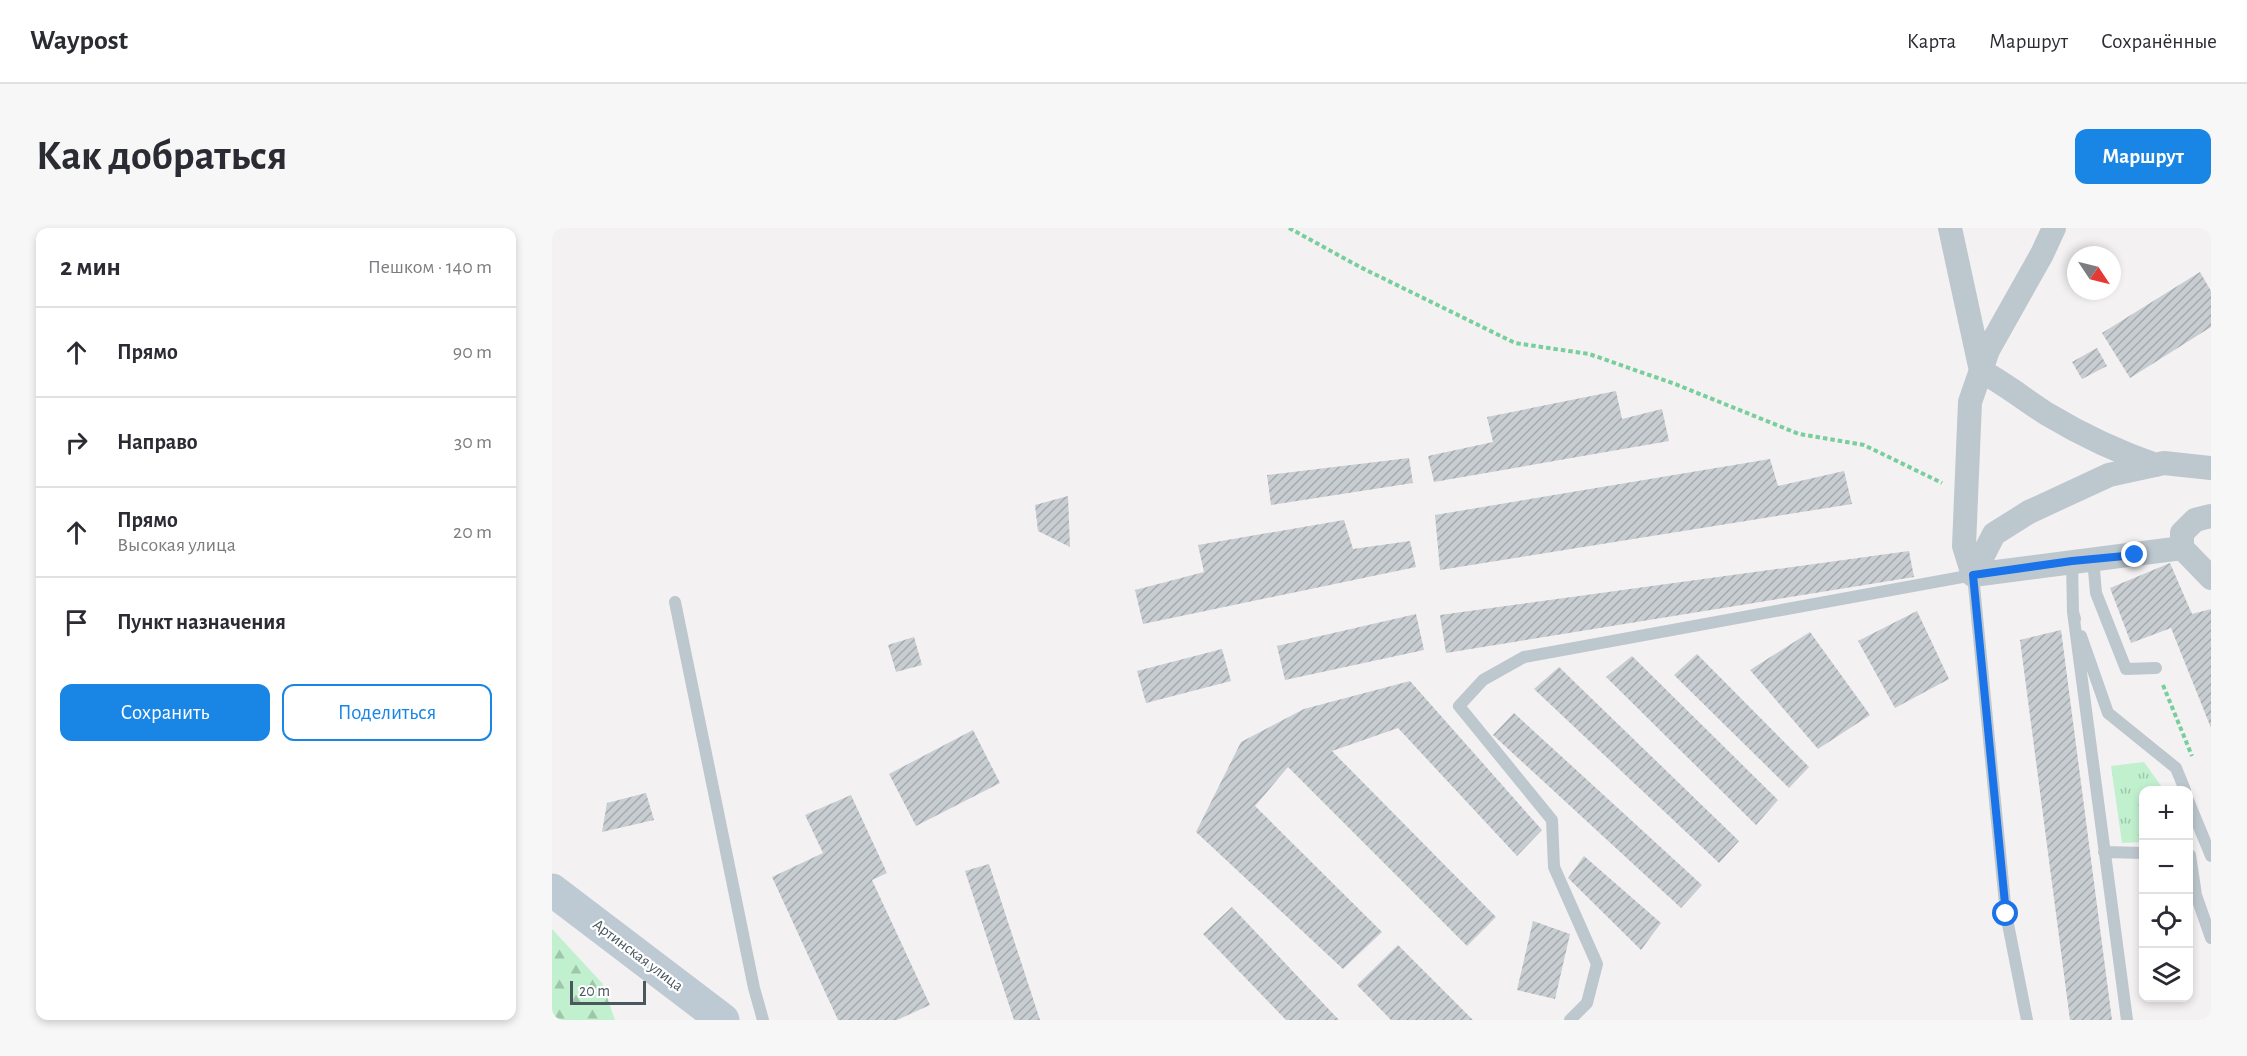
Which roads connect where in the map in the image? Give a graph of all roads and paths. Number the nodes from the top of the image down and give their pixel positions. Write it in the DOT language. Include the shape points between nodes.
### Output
graph roads {
  1 [pos="1288,228"];
  2 [pos="1950,228"];
  3 [pos="2054,228"];
  4 [pos="1981,370"];
  5 [pos="2156,465"];
  6 [pos="2211,468"];
  7 [pos="1965,507"];
  8 [pos="2211,516"];
  9 [pos="2182,548"];
  10 [pos="2082,560"];
  11 [pos="1973,575"];
  12 [pos="2211,578"];
  13 [pos="675,602"];
  14 [pos="2073,612"];
  15 [pos="2156,668"];
  16 [pos="2194,763"];
  17 [pos="2183,786"];
  18 [pos="2193,812"];
  19 [pos="2104,852"];
  20 [pos="2139,853"];
  21 [pos="2193,855"];
  22 [pos="2211,856"];
  23 [pos="2193,878"];
  24 [pos="552,890"];
  25 [pos="2211,938"];
  26 [pos="723,1020"];
  27 [pos="764,1020"];
  28 [pos="1570,1020"];
  29 [pos="2027,1020"];
  30 [pos="2127,1020"];
  1 -- 7 [label="path" via="1515,343 1589,354 1799,434 1864,445 1941,482"];
  2 -- 4 [label="street"];
  3 -- 4 [label="street"];
  4 -- 5 [label="street" via="2116,451"];
  4 -- 7 [label="street" via="1970,402"];
  5 -- 6 [label="street"];
  5 -- 11 [label="street" via="2109,475 2029,512 1994,534"];
  7 -- 11 [label="street" via="1964,546"];
  8 -- 9 [label="street" via="2195,520 2182,533"];
  9 -- 10 [label="street"];
  9 -- 12 [label="street"];
  10 -- 11 [label="street"];
  10 -- 14 [label="lane"];
  10 -- 15 [label="lane" via="2126,669"];
  11 -- 28 [label="lane" via="1524,657 1483,680 1459,706 1552,820 1554,867 1597,964 1587,1003"];
  11 -- 29 [label="lane" via="2006,914"];
  13 -- 27 [label="lane" via="754,988"];
  14 -- 17 [label="lane" via="2108,713 2176,768"];
  14 -- 19 [label="lane"];
  15 -- 16 [label="path"];
  18 -- 22 [label="lane"];
  19 -- 20 [label="lane"];
  19 -- 30 [label="lane"];
  21 -- 22 [label="lane"];
  23 -- 25 [label="lane"];
  24 -- 26 [label="street, Артинская улица"];
}
